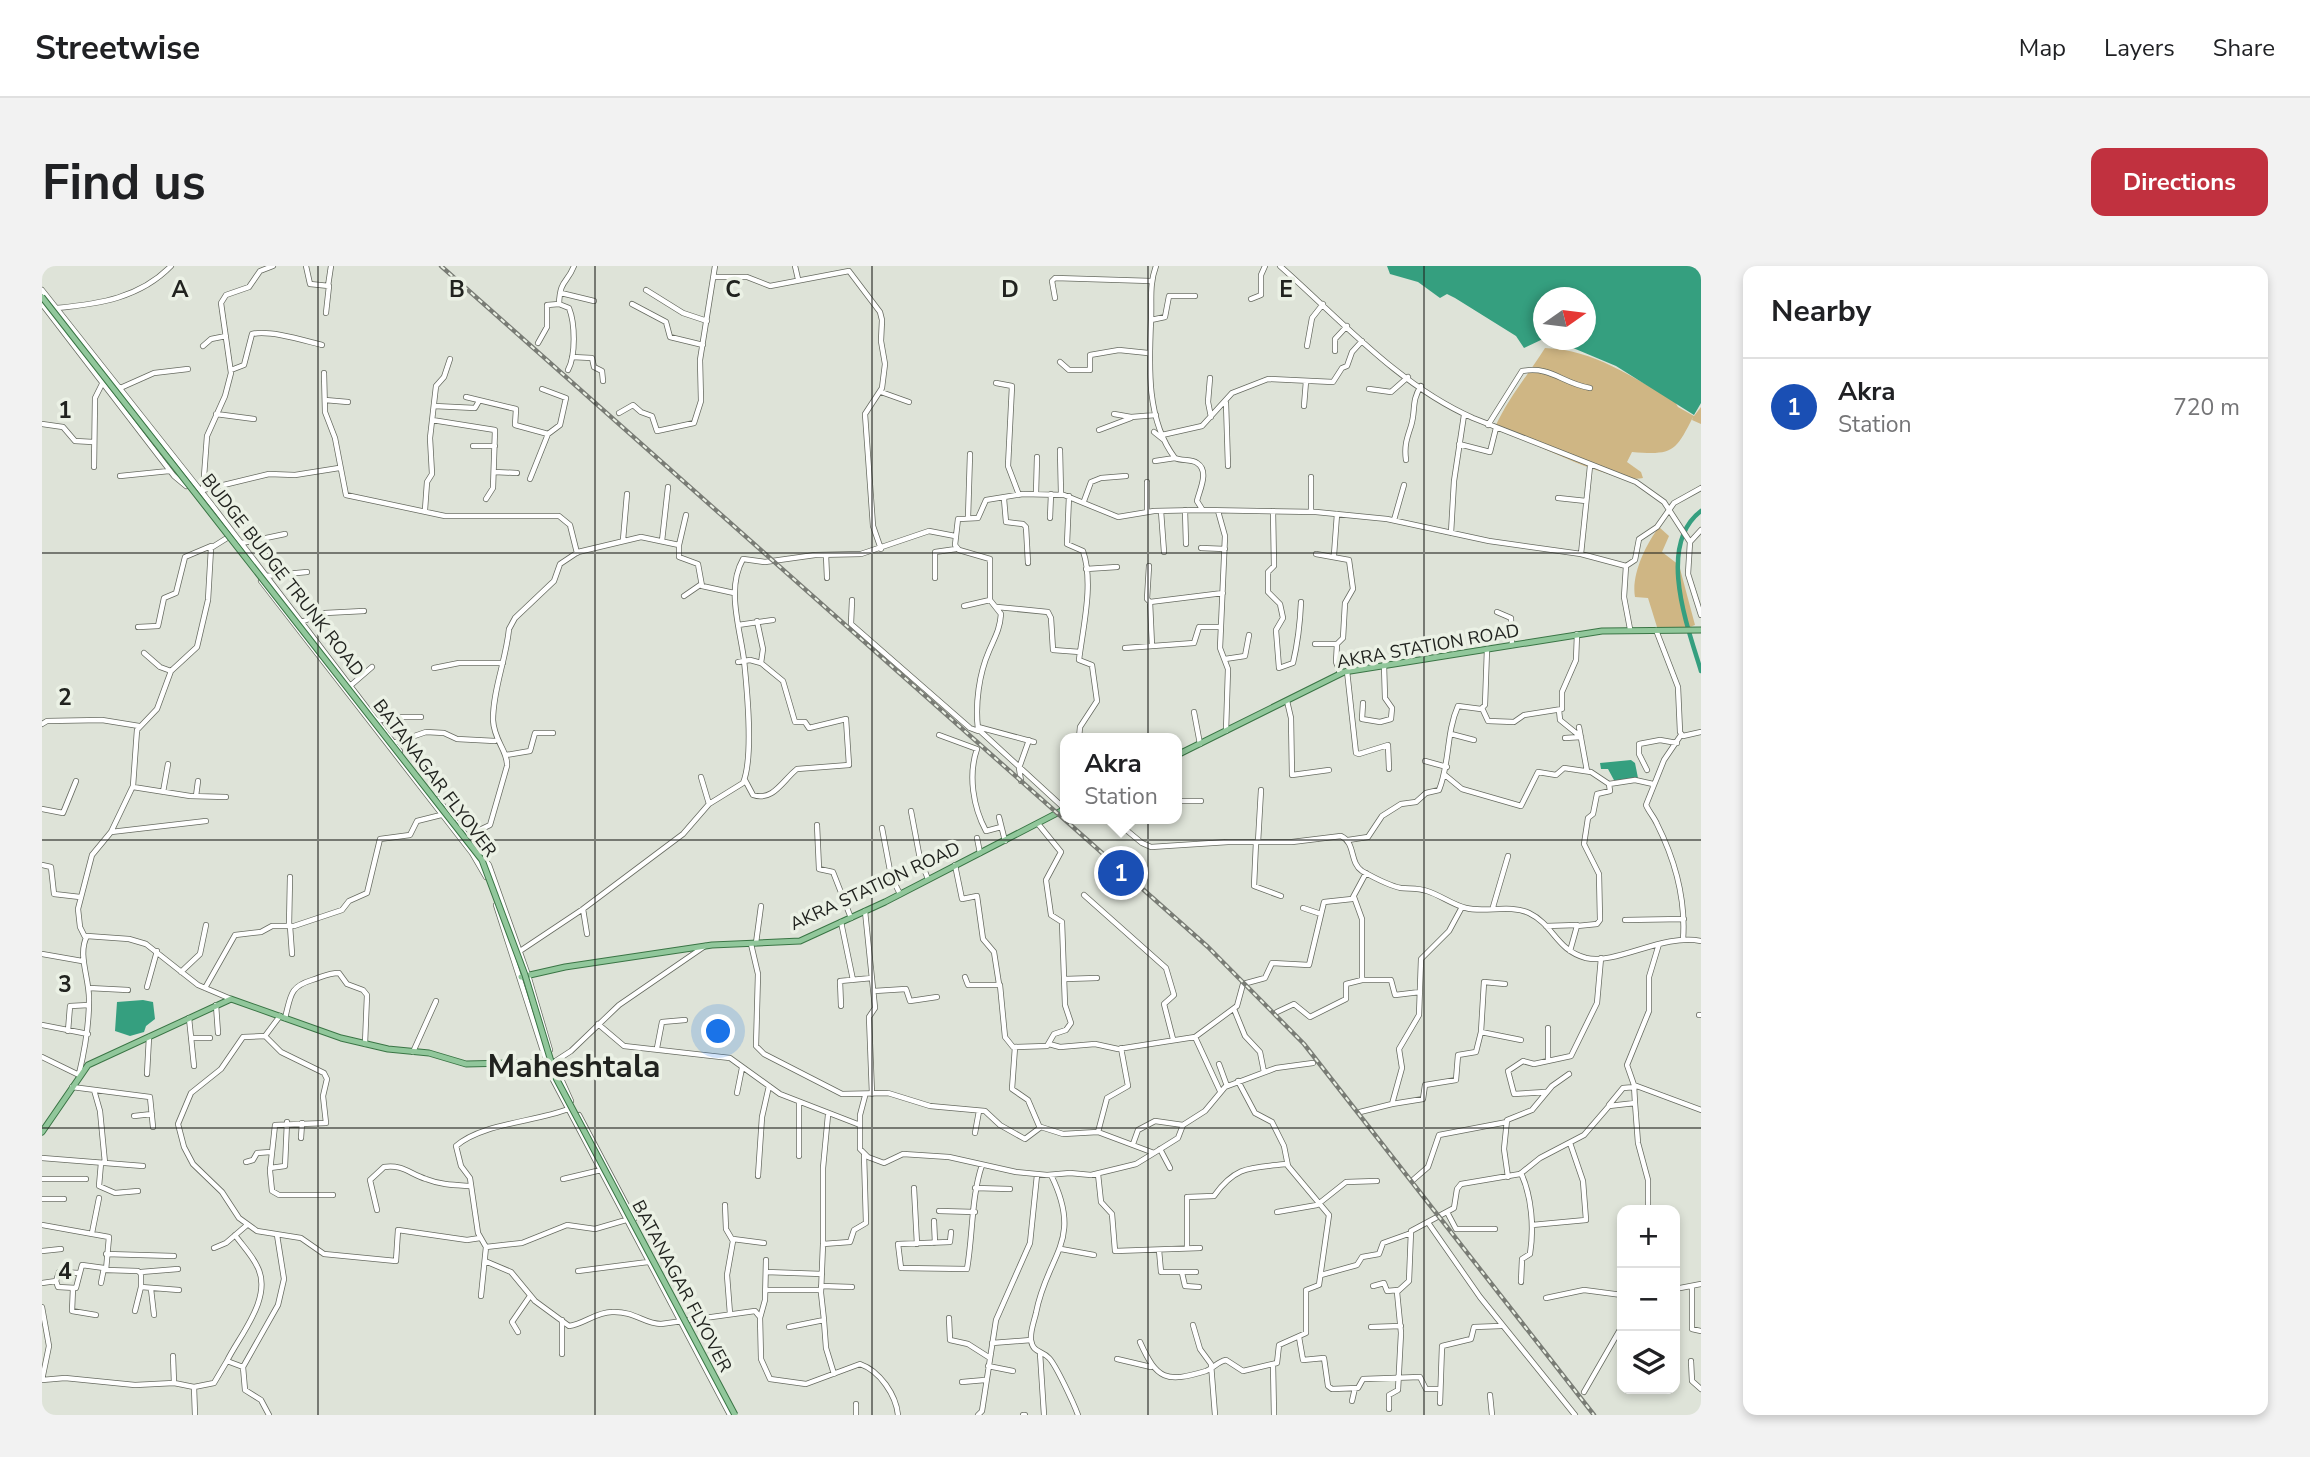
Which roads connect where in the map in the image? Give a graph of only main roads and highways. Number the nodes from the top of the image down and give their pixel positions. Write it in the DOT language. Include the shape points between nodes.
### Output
graph roads {
  1 [pos="42,297"];
  2 [pos="1701,630"];
  3 [pos="1182,753"];
  4 [pos="1060,812"];
  5 [pos="521,977"];
  6 [pos="554,1062"];
  7 [pos="42,1132"];
  8 [pos="734,1415"];
  1 -- 8 [label="main road, BATANAGAR FLYOVER, bridge" via="482,860 525,975 556,1078"];
  2 -- 3 [label="main road, AKRA STATION ROAD" via="1577,634 1344,672"];
  4 -- 5 [label="main road, AKRA STATION ROAD" via="800,941 706,946"];
  6 -- 7 [label="main road" via="466,1063 365,1045 232,999 98,1059 79,1074"];
}
